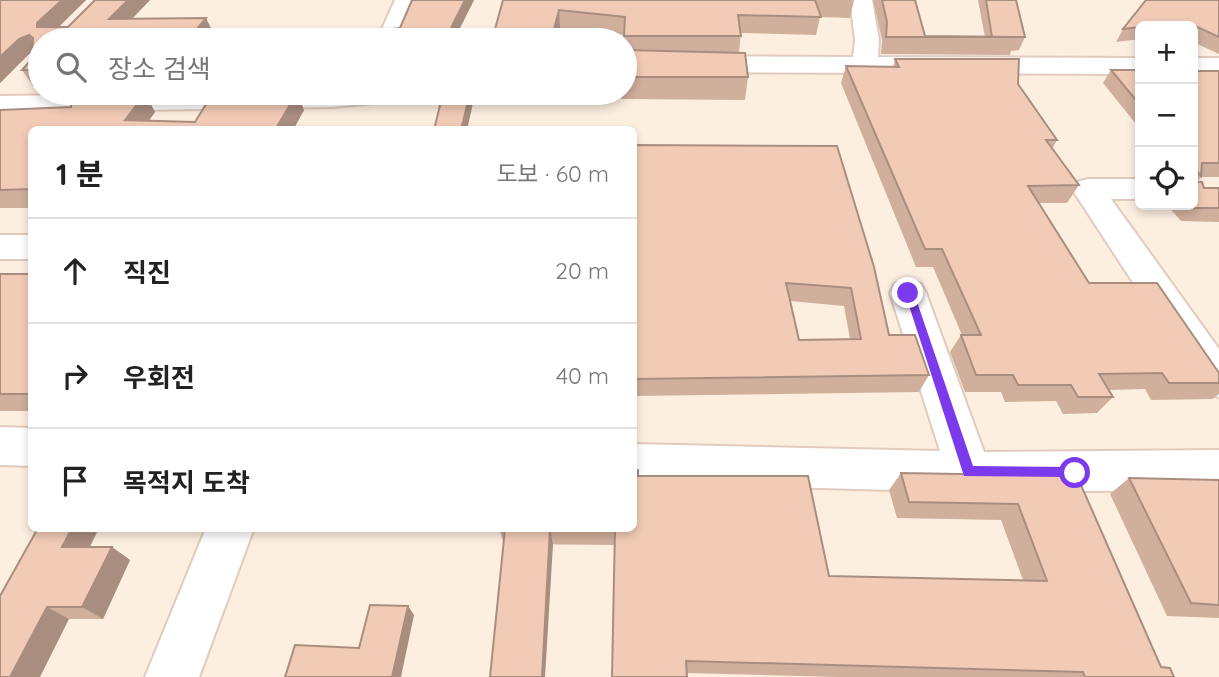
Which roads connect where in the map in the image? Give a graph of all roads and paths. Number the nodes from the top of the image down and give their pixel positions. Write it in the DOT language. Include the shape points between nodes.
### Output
graph roads {
  1 [pos="406,0"];
  2 [pos="861,0"];
  3 [pos="394,28"];
  4 [pos="637,64"];
  5 [pos="864,65"];
  6 [pos="1135,66"];
  7 [pos="1198,66"];
  8 [pos="1219,66"];
  9 [pos="20,80"];
  10 [pos="0,102"];
  11 [pos="28,102"];
  12 [pos="1135,189"];
  13 [pos="0,247"];
  14 [pos="28,247"];
  15 [pos="908,293"];
  16 [pos="1219,381"];
  17 [pos="637,464"];
  18 [pos="1219,470"];
  19 [pos="969,472"];
  20 [pos="228,532"];
  21 [pos="172,677"];
  1 -- 3 [label="street"];
  2 -- 5 [label="street" via="867,40"];
  4 -- 5 [label="street"];
  5 -- 6 [label="street"];
  7 -- 8 [label="street"];
  9 -- 10 [label="street"];
  10 -- 11 [label="street"];
  12 -- 16 [label="street" via="1088,189"];
  13 -- 14 [label="street"];
  15 -- 19 [label="street"];
  17 -- 19 [label="street"];
  18 -- 19 [label="street" via="1083,492"];
  20 -- 21 [label="street"];
}
